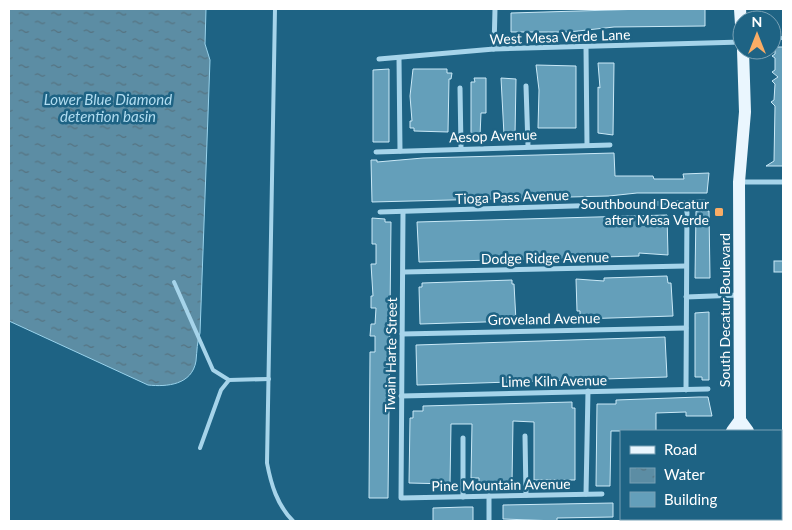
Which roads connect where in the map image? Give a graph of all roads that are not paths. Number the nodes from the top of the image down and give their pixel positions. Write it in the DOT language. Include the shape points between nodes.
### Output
graph roads {
  1 [pos="275,9"];
  2 [pos="495,9"];
  3 [pos="732,40"];
  4 [pos="586,47"];
  5 [pos="494,50"];
  6 [pos="399,58"];
  7 [pos="379,59"];
  8 [pos="743,60"];
  9 [pos="526,86"];
  10 [pos="460,88"];
  11 [pos="610,145"];
  12 [pos="528,146"];
  13 [pos="587,146"];
  14 [pos="461,148"];
  15 [pos="400,151"];
  16 [pos="376,152"];
  17 [pos="739,182"];
  18 [pos="783,182"];
  19 [pos="704,202"];
  20 [pos="687,203"];
  21 [pos="380,212"];
  22 [pos="403,212"];
  23 [pos="686,266"];
  24 [pos="404,272"];
  25 [pos="174,282"];
  26 [pos="740,295"];
  27 [pos="686,297"];
  28 [pos="686,328"];
  29 [pos="402,334"];
  30 [pos="269,378"];
  31 [pos="229,380"];
  32 [pos="708,389"];
  33 [pos="686,390"];
  34 [pos="588,391"];
  35 [pos="401,396"];
  36 [pos="740,420"];
  37 [pos="733,430"];
  38 [pos="747,430"];
  39 [pos="525,436"];
  40 [pos="463,438"];
  41 [pos="200,448"];
  42 [pos="586,494"];
  43 [pos="602,494"];
  44 [pos="526,495"];
  45 [pos="489,496"];
  46 [pos="463,497"];
  47 [pos="401,498"];
  48 [pos="293,521"];
  49 [pos="489,521"];
  1 -- 30 [label="lane"];
  2 -- 5 [label="street"];
  3 -- 4 [label="street, West Mesa Verde Lane"];
  4 -- 5 [label="street, West Mesa Verde Lane"];
  4 -- 13 [label="street"];
  5 -- 6 [label="street, West Mesa Verde Lane"];
  6 -- 7 [label="street, West Mesa Verde Lane"];
  6 -- 15 [label="street"];
  8 -- 17 [label="main road, South Decatur Boulevard" via="744,112"];
  9 -- 12 [label="street"];
  10 -- 14 [label="street"];
  11 -- 13 [label="street, Aesop Avenue"];
  12 -- 13 [label="street, Aesop Avenue"];
  12 -- 14 [label="street, Aesop Avenue"];
  14 -- 15 [label="street, Aesop Avenue"];
  15 -- 16 [label="street, Aesop Avenue"];
  17 -- 18 [label="street"];
  17 -- 26 [label="main road, South Decatur Boulevard"];
  19 -- 20 [label="street, Tioga Pass Avenue"];
  20 -- 22 [label="street, Tioga Pass Avenue"];
  20 -- 23 [label="street"];
  21 -- 22 [label="street, Tioga Pass Avenue"];
  22 -- 24 [label="street, Twain Harte Street"];
  23 -- 24 [label="street, Dodge Ridge Avenue"];
  23 -- 27 [label="street"];
  24 -- 29 [label="street, Twain Harte Street"];
  25 -- 31 [label="lane" via="213,370"];
  26 -- 27 [label="street"];
  26 -- 36 [label="main road, South Decatur Boulevard"];
  27 -- 28 [label="street"];
  28 -- 29 [label="street, Groveland Avenue"];
  28 -- 33 [label="street"];
  29 -- 35 [label="street, Twain Harte Street"];
  30 -- 31 [label="lane"];
  30 -- 48 [label="lane" via="267,463 270,481 278,501"];
  31 -- 41 [label="lane" via="221,390"];
  32 -- 33 [label="street, Lime Kiln Avenue"];
  33 -- 34 [label="street, Lime Kiln Avenue"];
  34 -- 35 [label="street, Lime Kiln Avenue"];
  34 -- 42 [label="street"];
  35 -- 47 [label="street, Twain Harte Street"];
  36 -- 37 [label="main road"];
  36 -- 38 [label="main road"];
  39 -- 44 [label="street"];
  40 -- 46 [label="street"];
  42 -- 43 [label="street, Pine Mountain Avenue"];
  42 -- 44 [label="street, Pine Mountain Avenue"];
  44 -- 45 [label="street, Pine Mountain Avenue"];
  45 -- 46 [label="street, Pine Mountain Avenue"];
  45 -- 49 [label="street"];
  46 -- 47 [label="street, Pine Mountain Avenue"];
}
